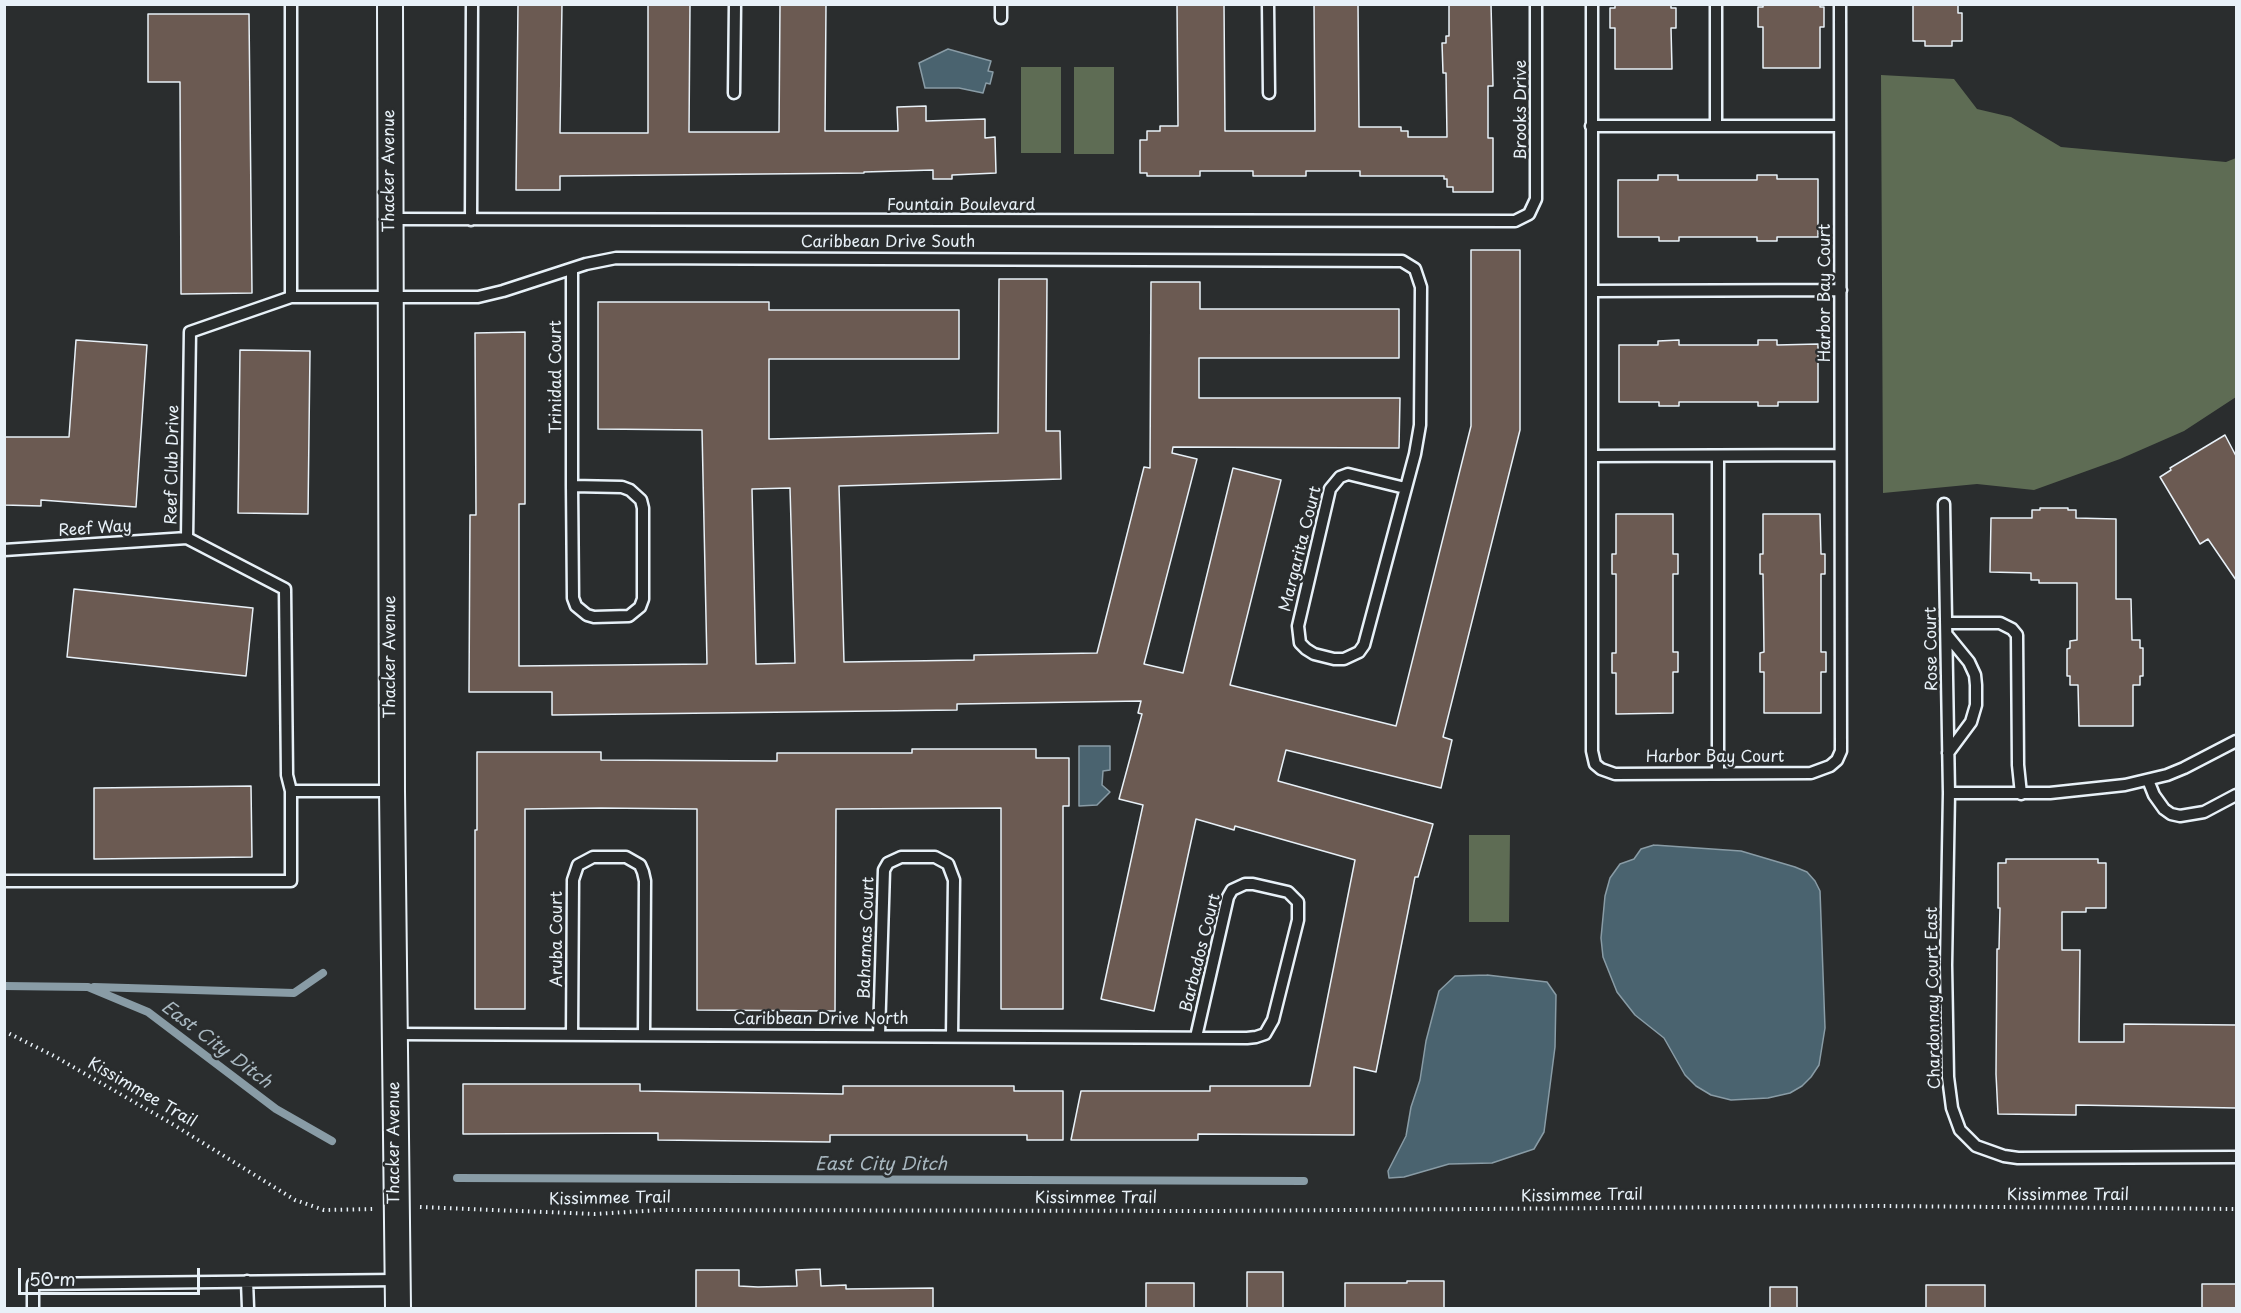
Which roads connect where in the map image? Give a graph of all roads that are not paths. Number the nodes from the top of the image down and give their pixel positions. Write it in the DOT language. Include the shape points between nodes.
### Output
graph roads {
  1 [pos="291,4"];
  2 [pos="390,4"];
  3 [pos="472,4"];
  4 [pos="735,4"];
  5 [pos="1001,4"];
  6 [pos="1268,4"];
  7 [pos="1536,4"];
  8 [pos="1592,4"];
  9 [pos="1716,4"];
  10 [pos="1840,4"];
  11 [pos="1001,18"];
  12 [pos="734,93"];
  13 [pos="1269,93"];
  14 [pos="1592,126"];
  15 [pos="1716,126"];
  16 [pos="1840,126"];
  17 [pos="1529,214"];
  18 [pos="390,219"];
  19 [pos="471,220"];
  20 [pos="1392,260"];
  21 [pos="572,268"];
  22 [pos="1841,290"];
  23 [pos="1593,291"];
  24 [pos="291,297"];
  25 [pos="390,298"];
  26 [pos="1840,455"];
  27 [pos="1592,456"];
  28 [pos="1718,456"];
  29 [pos="572,486"];
  30 [pos="1404,488"];
  31 [pos="1944,504"];
  32 [pos="187,538"];
  33 [pos="4,550"];
  34 [pos="1946,623"];
  35 [pos="1947,635"];
  36 [pos="2236,741"];
  37 [pos="1948,753"];
  38 [pos="1718,773"];
  39 [pos="2148,780"];
  40 [pos="392,790"];
  41 [pos="291,791"];
  42 [pos="1949,793"];
  43 [pos="2021,794"];
  44 [pos="2236,795"];
  45 [pos="4,881"];
  46 [pos="394,1034"];
  47 [pos="572,1035"];
  48 [pos="644,1035"];
  49 [pos="879,1035"];
  50 [pos="952,1036"];
  51 [pos="1196,1037"];
  52 [pos="1247,1038"];
  53 [pos="2236,1157"];
  54 [pos="396,1280"];
  55 [pos="247,1281"];
  56 [pos="33,1308"];
  57 [pos="248,1308"];
  58 [pos="398,1308"];
  1 -- 24 [label="lane"];
  2 -- 18 [label="street, Thacker Avenue"];
  3 -- 19 [label="lane"];
  4 -- 12 [label="lane"];
  5 -- 11 [label="lane"];
  6 -- 13 [label="lane"];
  7 -- 17 [label="lane, Brooks Drive" via="1537,191"];
  8 -- 14 [label="lane, Harbor Bay Court"];
  9 -- 15 [label="lane"];
  10 -- 16 [label="lane, Harbor Bay Court"];
  14 -- 15 [label="lane"];
  14 -- 23 [label="lane, Harbor Bay Court"];
  15 -- 16 [label="lane"];
  16 -- 22 [label="lane, Harbor Bay Court"];
  17 -- 19 [label="lane, Fountain Boulevard" via="1508,223"];
  18 -- 19 [label="lane, Fountain Boulevard"];
  18 -- 25 [label="street, Thacker Avenue"];
  20 -- 21 [label="lane, Caribbean Drive South" via="616,258"];
  20 -- 30 [label="lane, Margarita Court" via="1410,264 1421,287 1419,425"];
  21 -- 25 [label="lane, Caribbean Drive South" via="478,297"];
  21 -- 29 [label="lane, Trinidad Court"];
  22 -- 23 [label="lane"];
  22 -- 26 [label="lane, Harbor Bay Court"];
  23 -- 27 [label="lane, Harbor Bay Court"];
  24 -- 25 [label="lane, Reef Club Drive"];
  24 -- 32 [label="lane, Reef Club Drive" via="190,332"];
  25 -- 40 [label="street, Thacker Avenue"];
  26 -- 28 [label="lane"];
  26 -- 38 [label="lane, Harbor Bay Court" via="1841,751 1830,766 1811,773"];
  27 -- 28 [label="lane"];
  27 -- 38 [label="lane, Harbor Bay Court" via="1595,764 1615,774"];
  28 -- 38 [label="lane"];
  29 -- 29 [label="lane, Trinidad Court" via="576,606 594,617 636,613 643,599 641,500 622,487"];
  30 -- 30 [label="lane, Margarita Court" via="1364,645 1344,659 1306,650 1300,643 1298,626 1330,489 1348,474"];
  31 -- 34 [label="lane, Rose Court"];
  32 -- 33 [label="lane, Reef Way"];
  32 -- 41 [label="lane, Reef Club Drive" via="285,589 287,775"];
  34 -- 35 [label="lane, Rose Court"];
  34 -- 43 [label="lane" via="2000,623 2017,635"];
  35 -- 37 [label="lane, Rose Court"];
  35 -- 37 [label="lane" via="1973,668 1976,684 1971,722"];
  36 -- 39 [label="lane" via="2202,761"];
  37 -- 42 [label="lane, Rose Court"];
  39 -- 43 [label="lane" via="2102,789"];
  39 -- 44 [label="lane" via="2164,809 2180,816 2204,812"];
  40 -- 41 [label="lane"];
  40 -- 46 [label="street, Thacker Avenue"];
  41 -- 45 [label="lane, Reef Club Drive" via="291,881"];
  42 -- 43 [label="lane"];
  42 -- 53 [label="lane, Chardonnay Court East" via="1948,1077 1955,1120 1966,1139 1989,1152 2018,1158"];
  46 -- 47 [label="lane, Caribbean Drive North"];
  46 -- 54 [label="street, Thacker Avenue"];
  47 -- 48 [label="lane, Caribbean Drive North"];
  47 -- 48 [label="lane, Aruba Court" via="573,880 578,865 593,857 626,857 640,865 645,881"];
  48 -- 49 [label="lane, Caribbean Drive North"];
  49 -- 50 [label="lane, Caribbean Drive North"];
  49 -- 50 [label="lane, Bahamas Court" via="884,870 888,863 901,857 935,857 948,864 954,880"];
  50 -- 51 [label="lane, Caribbean Drive North"];
  51 -- 52 [label="lane, Caribbean Drive North"];
  51 -- 52 [label="lane, Barbados Court" via="1228,897 1238,886 1253,884 1288,892 1298,902 1299,910 1270,1028 1265,1034"];
  54 -- 55 [label="lane"];
  54 -- 58 [label="street, Thacker Avenue"];
  55 -- 56 [label="lane" via="33,1284"];
  55 -- 57 [label="lane"];
}
